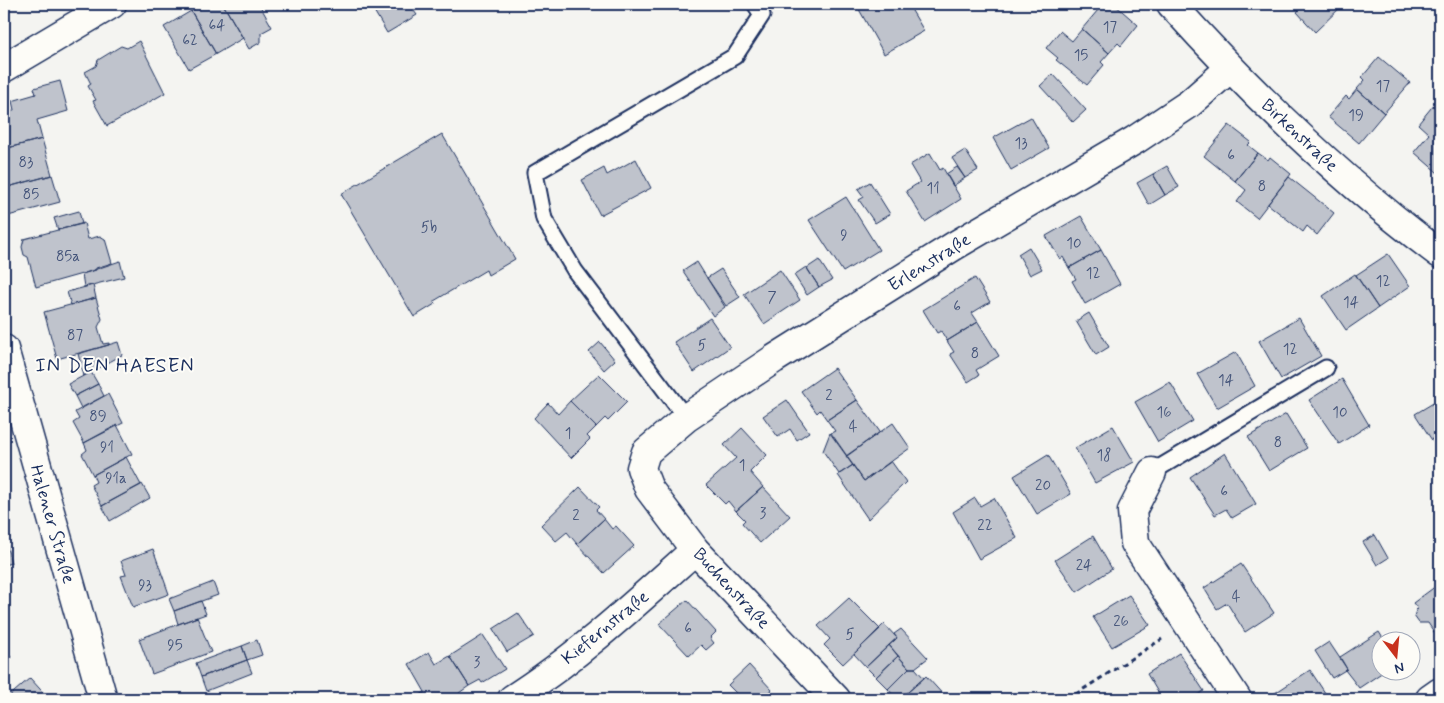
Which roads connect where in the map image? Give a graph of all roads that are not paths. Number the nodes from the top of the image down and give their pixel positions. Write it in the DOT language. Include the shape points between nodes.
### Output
graph roads {
  1 [pos="112,4"];
  2 [pos="755,4"];
  3 [pos="1171,4"];
  4 [pos="4,68"];
  5 [pos="1229,69"];
  6 [pos="1440,254"];
  7 [pos="4,349"];
  8 [pos="1326,368"];
  9 [pos="11,405"];
  10 [pos="686,418"];
  11 [pos="641,468"];
  12 [pos="1152,472"];
  13 [pos="695,550"];
  14 [pos="1440,692"];
  15 [pos="103,699"];
  16 [pos="512,699"];
  17 [pos="836,699"];
  18 [pos="1237,699"];
  19 [pos="1430,699"];
  1 -- 4 [label="street"];
  2 -- 10 [label="lane" via="762,16 735,56 535,173 544,220 575,271"];
  3 -- 5 [label="street, Birkenstraße"];
  5 -- 6 [label="street, Birkenstraße" via="1402,226"];
  5 -- 10 [label="street, Erlenstraße" via="1189,104 1136,140 954,246"];
  7 -- 9 [label="street, Halener Straße"];
  8 -- 12 [label="lane"];
  9 -- 15 [label="street, Halener Straße"];
  10 -- 11 [label="street, Erlenstraße" via="646,452"];
  11 -- 13 [label="street, Buchenstraße" via="649,489"];
  12 -- 18 [label="street" via="1132,511 1135,543"];
  13 -- 16 [label="street, Kiefernstraße" via="636,604"];
  13 -- 17 [label="street, Buchenstraße"];
  14 -- 19 [label="street"];
}
